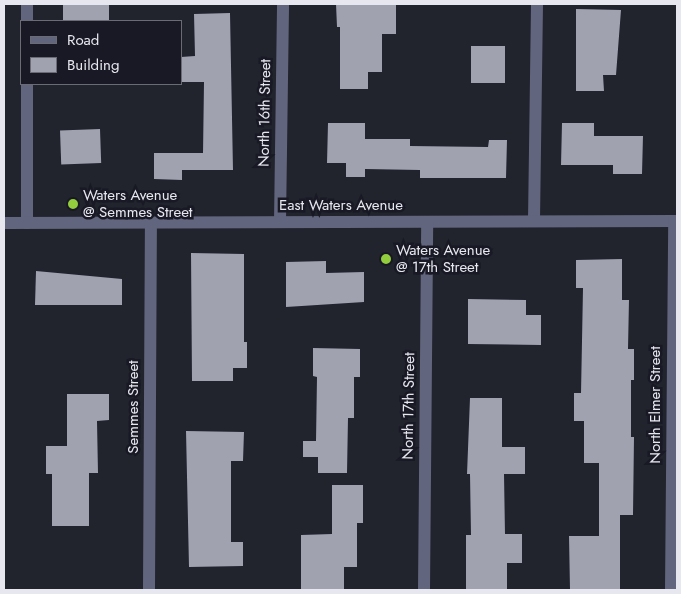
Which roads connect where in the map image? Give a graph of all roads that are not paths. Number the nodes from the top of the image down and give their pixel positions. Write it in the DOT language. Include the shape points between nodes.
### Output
graph roads {
  1 [pos="26,4"];
  2 [pos="283,4"];
  3 [pos="537,4"];
  4 [pos="27,20"];
  5 [pos="27,85"];
  6 [pos="534,220"];
  7 [pos="676,221"];
  8 [pos="280,222"];
  9 [pos="4,223"];
  10 [pos="27,223"];
  11 [pos="151,223"];
  12 [pos="427,223"];
  13 [pos="149,590"];
  14 [pos="424,590"];
  15 [pos="671,590"];
  1 -- 4 [label="street"];
  2 -- 8 [label="street, North 16th Street"];
  3 -- 6 [label="street"];
  5 -- 10 [label="street"];
  6 -- 7 [label="street, East Waters Avenue"];
  6 -- 12 [label="street, East Waters Avenue"];
  7 -- 15 [label="street, North Elmer Street"];
  8 -- 11 [label="street, East Waters Avenue"];
  8 -- 12 [label="street, East Waters Avenue"];
  9 -- 10 [label="street, East Waters Avenue"];
  10 -- 11 [label="street, East Waters Avenue"];
  11 -- 13 [label="street, Semmes Street"];
  12 -- 14 [label="street, North 17th Street"];
}
